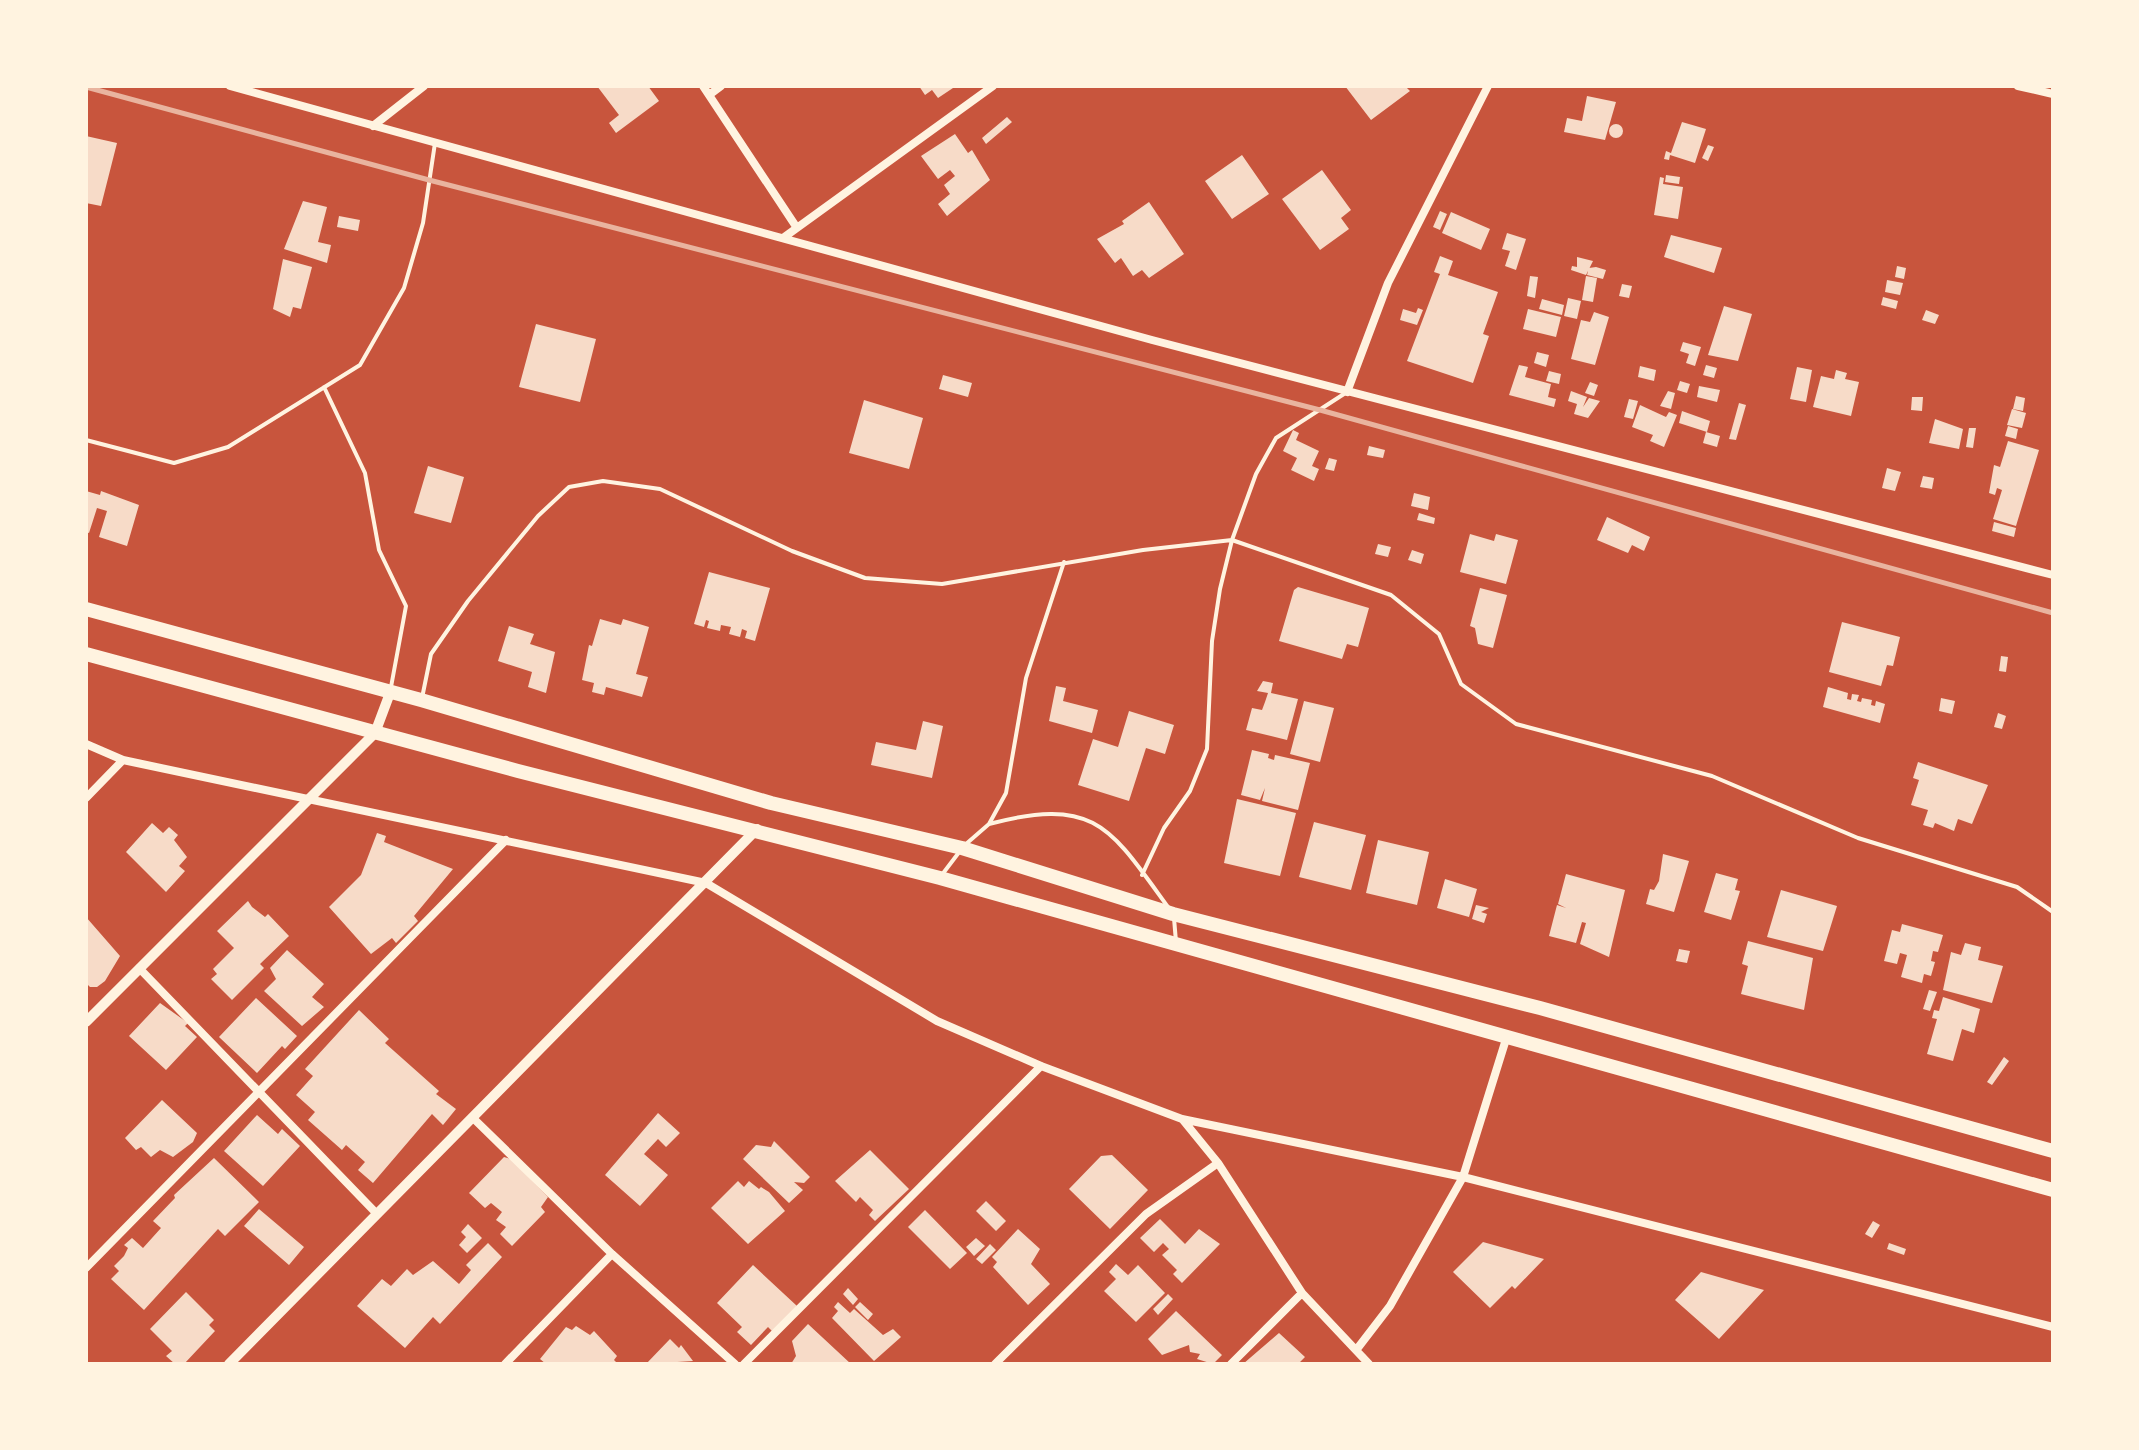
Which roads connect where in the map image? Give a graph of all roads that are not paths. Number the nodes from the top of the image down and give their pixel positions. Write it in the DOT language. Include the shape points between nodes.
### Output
graph roads {
  1 [pos="230,86"];
  2 [pos="424,86"];
  3 [pos="703,86"];
  4 [pos="721,86"];
  5 [pos="993,86"];
  6 [pos="1488,86"];
  7 [pos="2018,86"];
  8 [pos="2053,94"];
  9 [pos="709,95"];
  10 [pos="373,126"];
  11 [pos="435,143"];
  12 [pos="797,228"];
  13 [pos="783,238"];
  14 [pos="324,387"];
  15 [pos="1347,392"];
  16 [pos="86,440"];
  17 [pos="1232,540"];
  18 [pos="1064,562"];
  19 [pos="2053,575"];
  20 [pos="86,609"];
  21 [pos="86,654"];
  22 [pos="390,693"];
  23 [pos="421,700"];
  24 [pos="375,733"];
  25 [pos="86,744"];
  26 [pos="123,760"];
  27 [pos="86,798"];
  28 [pos="311,798"];
  29 [pos="989,824"];
  30 [pos="757,829"];
  31 [pos="506,840"];
  32 [pos="962,848"];
  33 [pos="1142,875"];
  34 [pos="940,878"];
  35 [pos="706,883"];
  36 [pos="2053,912"];
  37 [pos="1173,914"];
  38 [pos="1177,945"];
  39 [pos="139,968"];
  40 [pos="86,1022"];
  41 [pos="1507,1035"];
  42 [pos="1041,1066"];
  43 [pos="262,1091"];
  44 [pos="473,1118"];
  45 [pos="1182,1119"];
  46 [pos="2053,1151"];
  47 [pos="1218,1163"];
  48 [pos="1463,1177"];
  49 [pos="2053,1190"];
  50 [pos="377,1214"];
  51 [pos="612,1254"];
  52 [pos="86,1268"];
  53 [pos="1302,1293"];
  54 [pos="2053,1327"];
  55 [pos="1357,1349"];
  56 [pos="229,1364"];
  57 [pos="505,1364"];
  58 [pos="735,1364"];
  59 [pos="744,1364"];
  60 [pos="995,1364"];
  61 [pos="1231,1364"];
  62 [pos="1369,1364"];
  1 -- 10 [label="street"];
  2 -- 10 [label="street"];
  3 -- 9 [label="street"];
  4 -- 9 [label="street"];
  5 -- 12 [label="street"];
  6 -- 15 [label="street" via="1388,283"];
  7 -- 8 [label="street"];
  9 -- 12 [label="street"];
  10 -- 11 [label="street"];
  11 -- 13 [label="street"];
  11 -- 14 [label="lane" via="423,223 404,288 360,365"];
  12 -- 13 [label="street"];
  13 -- 15 [label="street"];
  14 -- 16 [label="lane" via="228,447 174,463"];
  14 -- 22 [label="lane" via="365,473 379,550 406,606"];
  15 -- 17 [label="lane" via="1276,438 1266,451"];
  15 -- 19 [label="street"];
  17 -- 18 [label="lane"];
  17 -- 33 [label="lane" via="1212,641 1207,749 1190,791 1164,828"];
  17 -- 36 [label="lane" via="1391,595 1439,634 1461,684 1516,724 1712,776 1858,838 2017,887"];
  18 -- 23 [label="lane" via="942,584 865,578 792,551 660,489 603,481 569,487 538,516 460,612 431,654"];
  18 -- 29 [label="lane" via="1026,678 1006,793"];
  20 -- 22 [label="main road"];
  21 -- 24 [label="main road"];
  22 -- 23 [label="main road"];
  22 -- 24 [label="street"];
  23 -- 32 [label="main road" via="771,803"];
  24 -- 28 [label="street"];
  24 -- 30 [label="main road"];
  25 -- 26 [label="street"];
  26 -- 27 [label="street"];
  26 -- 28 [label="street"];
  28 -- 31 [label="street"];
  28 -- 39 [label="street"];
  29 -- 32 [label="lane"];
  29 -- 33 [label="lane" via="1042,812 1097,822"];
  30 -- 34 [label="main road"];
  30 -- 35 [label="street"];
  31 -- 35 [label="street"];
  31 -- 43 [label="street"];
  32 -- 34 [label="lane"];
  32 -- 37 [label="main road"];
  33 -- 37 [label="lane"];
  34 -- 38 [label="main road"];
  35 -- 42 [label="street" via="937,1021"];
  35 -- 44 [label="street"];
  37 -- 38 [label="lane"];
  37 -- 46 [label="main road" via="1540,1008"];
  38 -- 41 [label="main road"];
  39 -- 40 [label="street"];
  39 -- 43 [label="street"];
  41 -- 48 [label="street"];
  41 -- 49 [label="main road"];
  42 -- 45 [label="street"];
  42 -- 59 [label="street"];
  43 -- 50 [label="street"];
  43 -- 52 [label="street"];
  44 -- 50 [label="street"];
  44 -- 51 [label="street"];
  45 -- 47 [label="street"];
  45 -- 48 [label="street"];
  47 -- 53 [label="street"];
  47 -- 60 [label="street" via="1123,1234"];
  48 -- 54 [label="street"];
  48 -- 55 [label="street" via="1390,1306"];
  50 -- 56 [label="street"];
  51 -- 57 [label="street"];
  51 -- 58 [label="street"];
  53 -- 55 [label="street"];
  53 -- 61 [label="street"];
  55 -- 62 [label="street"];
}
